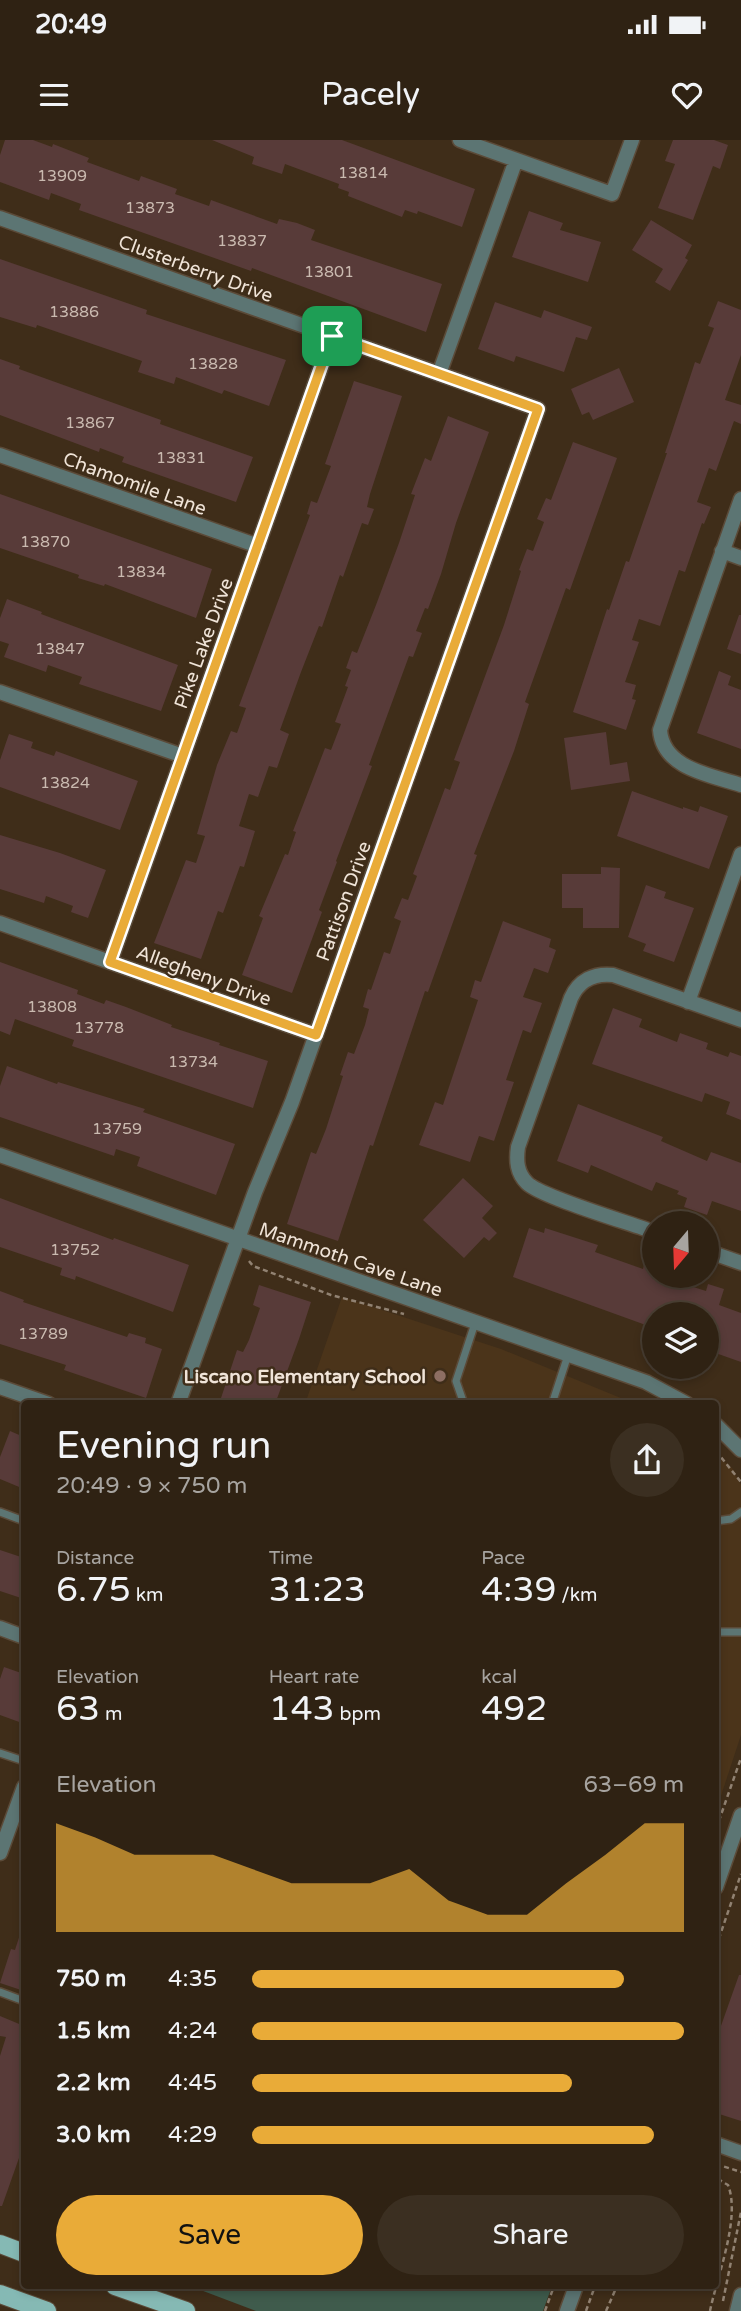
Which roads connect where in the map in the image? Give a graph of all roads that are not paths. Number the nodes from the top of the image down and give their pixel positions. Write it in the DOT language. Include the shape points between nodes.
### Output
graph roads {
  1 [pos="460,140"];
  2 [pos="632,140"];
  3 [pos="516,160"];
  4 [pos="0,218"];
  5 [pos="332,336"];
  6 [pos="439,374"];
  7 [pos="538,409"];
  8 [pos="0,455"];
  9 [pos="741,499"];
  10 [pos="258,546"];
  11 [pos="722,551"];
  12 [pos="741,558"];
  13 [pos="0,692"];
  14 [pos="183,757"];
  15 [pos="741,785"];
  16 [pos="741,854"];
  17 [pos="0,923"];
  18 [pos="110,962"];
  19 [pos="688,1002"];
  20 [pos="741,1020"];
  21 [pos="316,1035"];
  22 [pos="0,1155"];
  23 [pos="642,1228"];
  24 [pos="238,1239"];
  25 [pos="719,1255"];
  26 [pos="741,1263"];
  27 [pos="475,1322"];
  28 [pos="568,1355"];
  29 [pos="0,1387"];
  30 [pos="37,1400"];
  31 [pos="179,1400"];
  32 [pos="463,1400"];
  33 [pos="553,1400"];
  34 [pos="680,1400"];
  35 [pos="719,1428"];
  36 [pos="741,1450"];
  37 [pos="0,1512"];
  38 [pos="741,1513"];
  39 [pos="21,1520"];
  40 [pos="719,1521"];
  41 [pos="0,1628"];
  42 [pos="719,1632"];
  43 [pos="741,1632"];
  44 [pos="21,1636"];
  45 [pos="0,1752"];
  46 [pos="21,1760"];
  47 [pos="21,1795"];
  48 [pos="741,1815"];
  49 [pos="0,1853"];
  50 [pos="719,1878"];
  51 [pos="0,1992"];
  52 [pos="21,2000"];
  53 [pos="719,2145"];
  54 [pos="741,2153"];
  55 [pos="0,2244"];
  56 [pos="21,2252"];
  57 [pos="124,2289"];
  58 [pos="575,2289"];
  59 [pos="0,2294"];
  60 [pos="741,2295"];
  61 [pos="47,2311"];
  62 [pos="186,2311"];
  63 [pos="567,2311"];
  64 [pos="737,2311"];
  1 -- 3 [label="street"];
  2 -- 3 [label="street" via="612,194"];
  3 -- 6 [label="street"];
  4 -- 5 [label="street, Clusterberry Drive"];
  5 -- 6 [label="street, Clusterberry Drive"];
  5 -- 10 [label="street, Pike Lake Drive"];
  6 -- 7 [label="street, Clusterberry Drive"];
  7 -- 21 [label="street, Pattison Drive"];
  8 -- 10 [label="street, Chamomile Lane"];
  9 -- 11 [label="street"];
  10 -- 14 [label="street, Pike Lake Drive"];
  11 -- 12 [label="street"];
  11 -- 15 [label="street" via="660,730 664,747 681,764"];
  13 -- 14 [label="street"];
  14 -- 18 [label="street, Pike Lake Drive"];
  16 -- 19 [label="street"];
  17 -- 18 [label="street, Allegheny Drive"];
  18 -- 21 [label="street, Allegheny Drive"];
  19 -- 20 [label="street"];
  19 -- 23 [label="street" via="613,975 588,978 578,986 518,1147 516,1160 529,1185"];
  21 -- 24 [label="street, Pattison Drive"];
  22 -- 24 [label="street, Mammoth Cave Lane"];
  24 -- 27 [label="street, Mammoth Cave Lane"];
  24 -- 31 [label="street, Pattison Drive"];
  25 -- 26 [label="street"];
  27 -- 28 [label="street, Mammoth Cave Lane"];
  27 -- 32 [label="lane" via="456,1381"];
  28 -- 33 [label="lane"];
  28 -- 34 [label="street, Mammoth Cave Lane" via="646,1382"];
  29 -- 30 [label="street"];
  35 -- 36 [label="street"];
  37 -- 39 [label="lane"];
  38 -- 40 [label="lane"];
  41 -- 44 [label="street"];
  42 -- 43 [label="lane"];
  45 -- 46 [label="lane"];
  47 -- 49 [label="street"];
  48 -- 50 [label="street"];
  51 -- 52 [label="lane"];
  53 -- 54 [label="street"];
  55 -- 56 [label="main road"];
  57 -- 62 [label="main road"];
  58 -- 63 [label="street"];
  59 -- 61 [label="main road"];
  60 -- 64 [label="street"];
}
